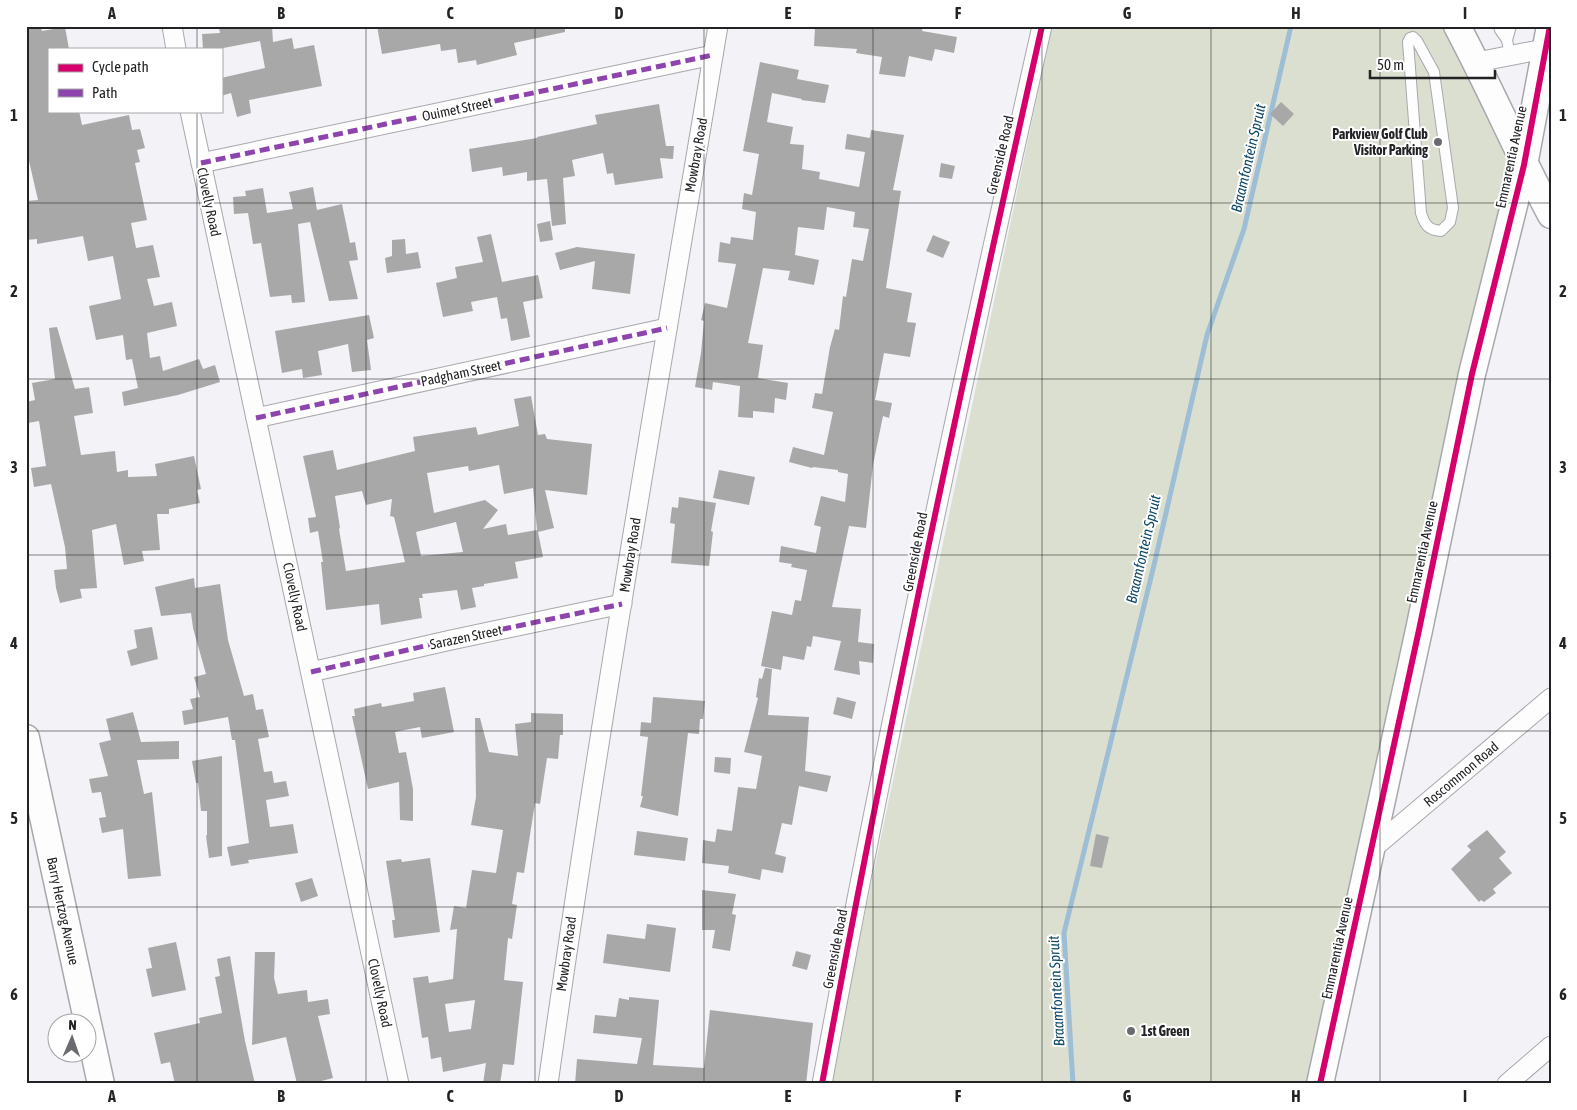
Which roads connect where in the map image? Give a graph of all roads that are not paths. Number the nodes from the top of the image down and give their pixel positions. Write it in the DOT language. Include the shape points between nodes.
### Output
graph roads {
  1 [pos="172,26"];
  2 [pos="718,26"];
  3 [pos="1042,26"];
  4 [pos="1457,26"];
  5 [pos="1499,26"];
  6 [pos="1511,26"];
  7 [pos="1549,37"];
  8 [pos="176,48"];
  9 [pos="1508,48"];
  10 [pos="713,55"];
  11 [pos="1477,62"];
  12 [pos="1438,70"];
  13 [pos="190,112"];
  14 [pos="201,163"];
  15 [pos="1524,165"];
  16 [pos="1551,214"];
  17 [pos="667,328"];
  18 [pos="256,418"];
  19 [pos="622,604"];
  20 [pos="311,672"];
  21 [pos="1551,698"];
  22 [pos="26,738"];
  23 [pos="1371,850"];
  24 [pos="1551,1046"];
  25 [pos="101,1084"];
  26 [pos="399,1084"];
  27 [pos="548,1084"];
  28 [pos="822,1084"];
  29 [pos="1320,1084"];
  30 [pos="1507,1084"];
  1 -- 8 [label="street"];
  2 -- 10 [label="street, Mowbray Road"];
  3 -- 28 [label="street, Greenside Road" via="960,394"];
  4 -- 11 [label="street"];
  5 -- 9 [label="lane"];
  6 -- 9 [label="lane"];
  7 -- 9 [label="street" via="1539,50"];
  7 -- 15 [label="street, Emmarentia Avenue"];
  9 -- 11 [label="street"];
  10 -- 14 [label="street, Ouimet Street"];
  10 -- 17 [label="street, Mowbray Road"];
  11 -- 15 [label="street"];
  12 -- 12 [label="lane" via="1417,41 1410,38 1421,213 1426,226 1432,230 1442,230 1450,222 1453,208"];
  13 -- 14 [label="street, Clovelly Road"];
  14 -- 18 [label="street, Clovelly Road"];
  15 -- 16 [label="street"];
  15 -- 23 [label="street, Emmarentia Avenue" via="1472,374"];
  17 -- 18 [label="street, Padgham Street"];
  17 -- 19 [label="street, Mowbray Road"];
  18 -- 20 [label="street, Clovelly Road"];
  19 -- 20 [label="street, Sarazen Street"];
  19 -- 27 [label="street, Mowbray Road"];
  20 -- 26 [label="street, Clovelly Road"];
  21 -- 23 [label="street, Roscommon Road"];
  22 -- 25 [label="street, Barry Hertzog Avenue"];
  23 -- 29 [label="street, Emmarentia Avenue"];
  24 -- 30 [label="street"];
}
